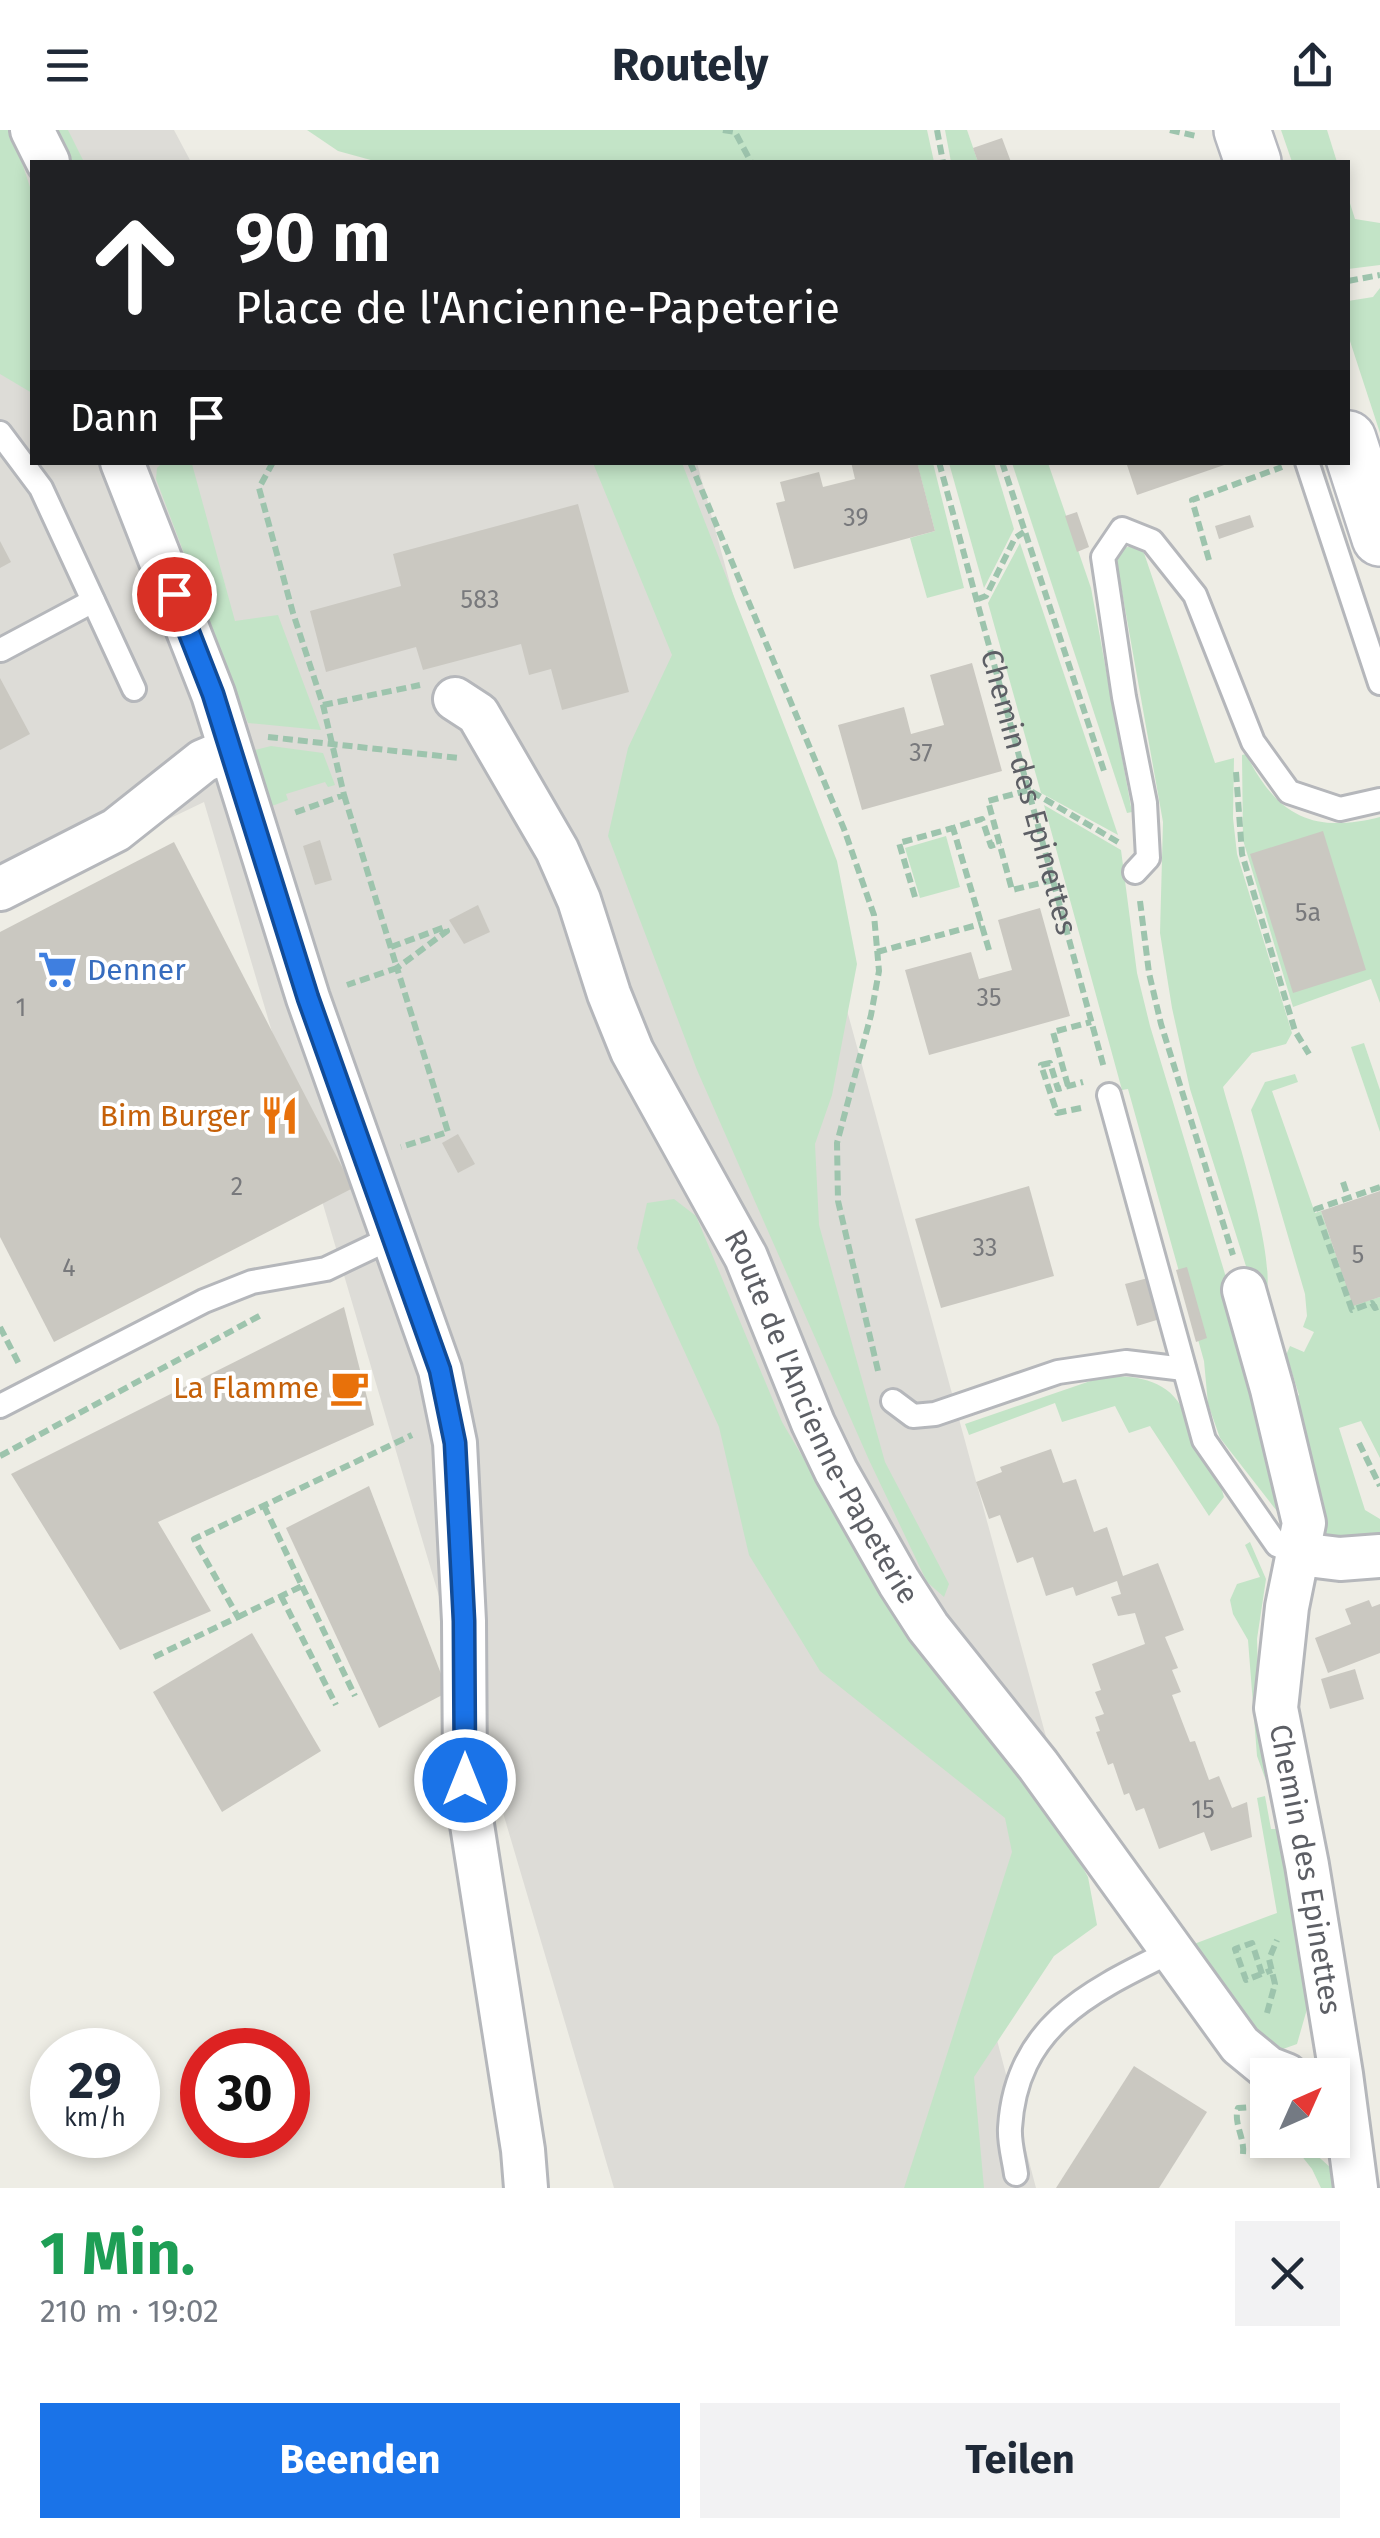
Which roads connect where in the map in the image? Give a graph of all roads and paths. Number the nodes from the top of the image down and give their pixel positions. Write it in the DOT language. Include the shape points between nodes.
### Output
graph roads {
  1 [pos="32,130"];
  2 [pos="723,130"];
  3 [pos="937,130"];
  4 [pos="1242,130"];
  5 [pos="47,160"];
  6 [pos="750,160"];
  7 [pos="943,160"];
  8 [pos="1252,160"];
  9 [pos="1380,275"];
  10 [pos="1350,280"];
  11 [pos="0,433"];
  12 [pos="1350,445"];
  13 [pos="123,465"];
  14 [pos="271,465"];
  15 [pos="691,465"];
  16 [pos="940,465"];
  17 [pos="1287,465"];
  18 [pos="1308,465"];
  19 [pos="1024,532"];
  20 [pos="1380,538"];
  21 [pos="1210,565"];
  22 [pos="978,599"];
  23 [pos="93,602"];
  24 [pos="1,650"];
  25 [pos="1380,683"];
  26 [pos="134,689"];
  27 [pos="454,699"];
  28 [pos="323,705"];
  29 [pos="1241,711"];
  30 [pos="332,744"];
  31 [pos="229,750"];
  32 [pos="505,763"];
  33 [pos="1029,790"];
  34 [pos="344,795"];
  35 [pos="1380,800"];
  36 [pos="253,826"];
  37 [pos="952,828"];
  38 [pos="1117,842"];
  39 [pos="1000,843"];
  40 [pos="1135,872"];
  41 [pos="1052,880"];
  42 [pos="0,889"];
  43 [pos="915,897"];
  44 [pos="981,924"];
  45 [pos="390,948"];
  46 [pos="990,950"];
  47 [pos="878,952"];
  48 [pos="397,968"];
  49 [pos="308,998"];
  50 [pos="1092,1022"];
  51 [pos="1309,1054"];
  52 [pos="1087,1081"];
  53 [pos="1068,1086"];
  54 [pos="1109,1091"];
  55 [pos="367,1158"];
  56 [pos="1343,1182"];
  57 [pos="1380,1187"];
  58 [pos="1348,1197"];
  59 [pos="393,1237"];
  60 [pos="1244,1290"];
  61 [pos="278,1306"];
  62 [pos="1380,1306"];
  63 [pos="0,1327"];
  64 [pos="1184,1369"];
  65 [pos="32,1389"];
  66 [pos="893,1401"];
  67 [pos="0,1406"];
  68 [pos="451,1424"];
  69 [pos="1359,1443"];
  70 [pos="0,1456"];
  71 [pos="1380,1486"];
  72 [pos="264,1506"];
  73 [pos="1298,1554"];
  74 [pos="1380,1556"];
  75 [pos="302,1586"];
  76 [pos="281,1596"];
  77 [pos="238,1617"];
  78 [pos="154,1657"];
  79 [pos="355,1696"];
  80 [pos="336,1705"];
  81 [pos="1172,1950"];
  82 [pos="1272,1970"];
  83 [pos="1262,1974"];
  84 [pos="1256,2058"];
  85 [pos="1335,2058"];
  86 [pos="1236,2116"];
  87 [pos="1350,2152"];
  88 [pos="1243,2154"];
  89 [pos="1016,2174"];
  90 [pos="526,2188"];
  91 [pos="1356,2188"];
  1 -- 5 [label="street"];
  2 -- 6 [label="path" via="735,132"];
  3 -- 7 [label="path"];
  4 -- 8 [label="main road"];
  9 -- 10 [label="path"];
  11 -- 23 [label="lane" via="40,488"];
  12 -- 20 [label="main road"];
  13 -- 31 [label="street"];
  14 -- 28 [label="path" via="259,488"];
  15 -- 47 [label="path" via="844,829 874,915"];
  16 -- 22 [label="path, Chemin des Epinettes"];
  17 -- 21 [label="path" via="1192,500"];
  18 -- 25 [label="lane"];
  19 -- 22 [label="path"];
  22 -- 33 [label="path, Chemin des Epinettes"];
  23 -- 24 [label="lane"];
  23 -- 26 [label="lane"];
  27 -- 28 [label="path" via="428,683"];
  27 -- 32 [label="street, Route de l'Ancienne-Papeterie" via="478,714"];
  28 -- 30 [label="path"];
  29 -- 35 [label="lane" via="1253,742 1288,792 1340,809"];
  29 -- 40 [label="lane" via="1196,595 1152,541 1122,530 1103,557 1147,818 1148,858"];
  29 -- 51 [label="path" via="1236,773 1242,854 1295,1031"];
  30 -- 31 [label="path" via="269,737"];
  30 -- 32 [label="path"];
  30 -- 34 [label="path"];
  31 -- 36 [label="street"];
  31 -- 42 [label="street" via="204,761 116,830"];
  32 -- 81 [label="street, Route de l'Ancienne-Papeterie" via="557,850 632,1050 746,1257 813,1423 871,1534 928,1627 1038,1764"];
  33 -- 38 [label="path"];
  33 -- 39 [label="path" via="988,801"];
  33 -- 41 [label="path, Chemin des Epinettes"];
  34 -- 36 [label="path"];
  34 -- 45 [label="path"];
  36 -- 49 [label="street"];
  37 -- 39 [label="path" via="982,819 991,846"];
  37 -- 43 [label="path" via="899,843"];
  37 -- 44 [label="path"];
  39 -- 41 [label="path" via="1012,890"];
  41 -- 50 [label="path, Chemin des Epinettes"];
  44 -- 46 [label="path"];
  44 -- 47 [label="path"];
  45 -- 48 [label="path"];
  45 -- 48 [label="path" via="447,931"];
  47 -- 66 [label="path" via="871,1015 837,1144 838,1201 876,1368"];
  48 -- 49 [label="path"];
  48 -- 55 [label="path" via="448,1132"];
  49 -- 55 [label="street"];
  50 -- 53 [label="path" via="1053,1032"];
  50 -- 54 [label="path, Chemin des Epinettes"];
  52 -- 53 [label="path"];
  53 -- 54 [label="path" via="1058,1089 1050,1063 1040,1065 1057,1113"];
  54 -- 64 [label="lane"];
  55 -- 59 [label="street"];
  56 -- 58 [label="path"];
  57 -- 58 [label="path"];
  58 -- 62 [label="path" via="1316,1208 1352,1310"];
  59 -- 65 [label="lane" via="326,1269 252,1282 204,1300"];
  59 -- 68 [label="street" via="440,1370"];
  60 -- 73 [label="street, Chemin des Epinettes" via="1301,1498"];
  61 -- 70 [label="path"];
  63 -- 65 [label="path"];
  64 -- 66 [label="lane" via="1126,1362 1058,1372 935,1414 913,1416"];
  64 -- 73 [label="lane" via="1204,1440 1277,1545"];
  65 -- 67 [label="lane"];
  68 -- 72 [label="path" via="419,1431"];
  68 -- 90 [label="street" via="464,1621 465,1780"];
  69 -- 71 [label="path"];
  72 -- 75 [label="path"];
  72 -- 77 [label="path" via="194,1539"];
  73 -- 74 [label="street"];
  73 -- 85 [label="street, Chemin des Epinettes" via="1276,1708"];
  75 -- 76 [label="path"];
  75 -- 79 [label="path"];
  76 -- 77 [label="path"];
  76 -- 80 [label="path"];
  77 -- 78 [label="path"];
  81 -- 84 [label="street, Route de l'Ancienne-Papeterie"];
  81 -- 89 [label="lane" via="1074,2004 1043,2037 1018,2076 1009,2131"];
  82 -- 83 [label="path"];
  83 -- 83 [label="path" via="1246,1980 1234,1949 1252,1943"];
  86 -- 88 [label="path"];
  87 -- 91 [label="street, Chemin des Epinettes"];
}
